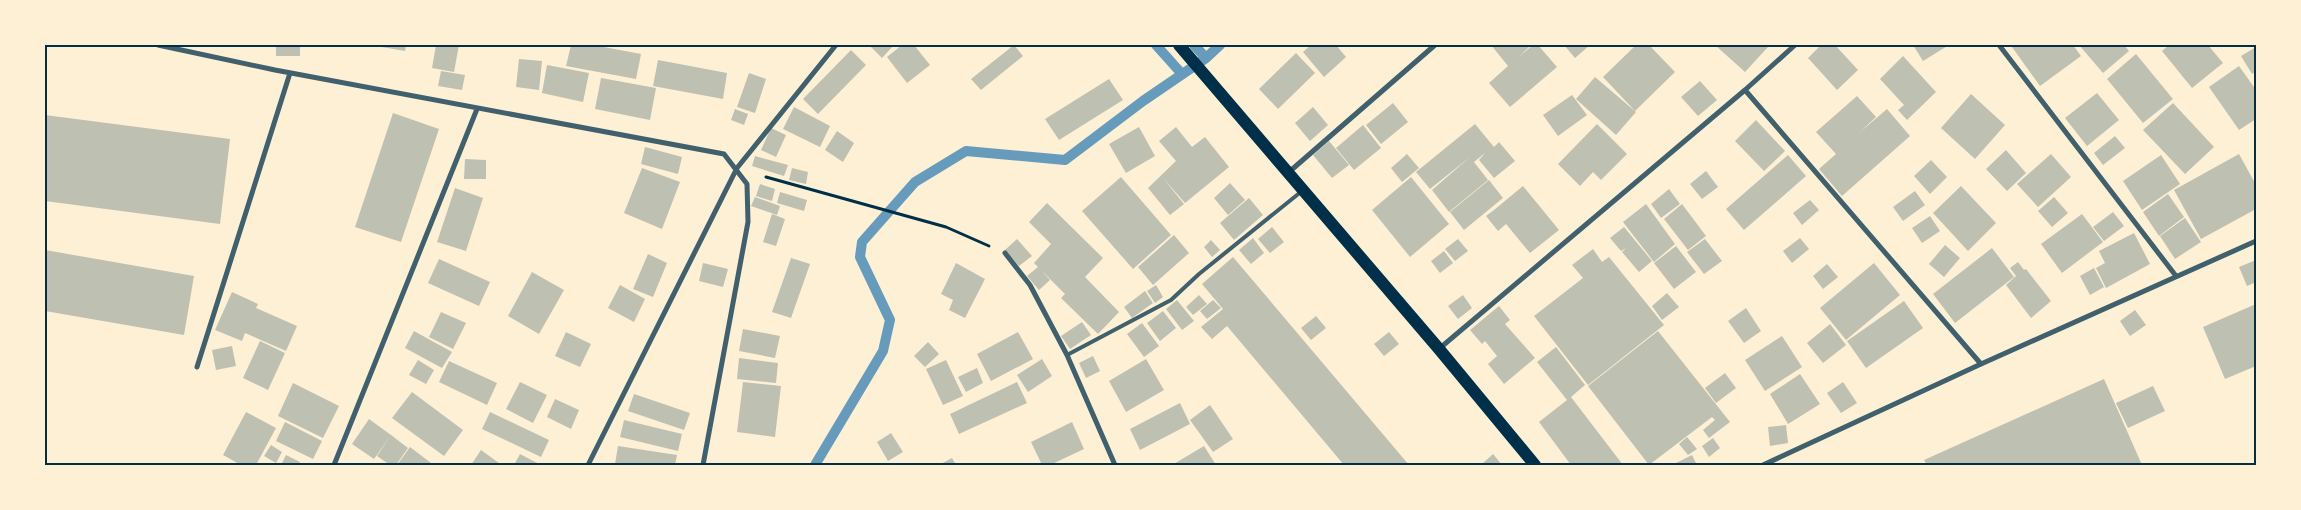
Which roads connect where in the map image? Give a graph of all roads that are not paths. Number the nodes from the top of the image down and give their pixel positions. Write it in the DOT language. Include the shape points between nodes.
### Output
graph roads {
  1 [pos="158,45"];
  2 [pos="836,45"];
  3 [pos="1179,45"];
  4 [pos="1435,45"];
  5 [pos="1795,45"];
  6 [pos="1999,45"];
  7 [pos="290,73"];
  8 [pos="1746,90"];
  9 [pos="477,109"];
  10 [pos="737,168"];
  11 [pos="1289,172"];
  12 [pos="1304,190"];
  13 [pos="2256,241"];
  14 [pos="1006,253"];
  15 [pos="2176,276"];
  16 [pos="1439,348"];
  17 [pos="1067,355"];
  18 [pos="1981,364"];
  19 [pos="197,367"];
  20 [pos="334,465"];
  21 [pos="588,465"];
  22 [pos="703,465"];
  23 [pos="1115,465"];
  24 [pos="1535,465"];
  25 [pos="1764,465"];
  1 -- 7 [label="street"];
  2 -- 10 [label="street"];
  3 -- 11 [label="main road"];
  4 -- 11 [label="street"];
  5 -- 8 [label="street"];
  6 -- 15 [label="street"];
  7 -- 9 [label="street"];
  7 -- 19 [label="street"];
  8 -- 16 [label="street"];
  8 -- 18 [label="street"];
  9 -- 10 [label="street" via="724,154"];
  9 -- 20 [label="street"];
  10 -- 21 [label="street"];
  10 -- 22 [label="street" via="747,184 748,222"];
  11 -- 12 [label="main road"];
  12 -- 16 [label="main road"];
  12 -- 17 [label="lane" via="1171,300"];
  13 -- 15 [label="street"];
  14 -- 17 [label="street" via="1030,285"];
  15 -- 18 [label="street"];
  16 -- 24 [label="main road"];
  17 -- 23 [label="street"];
  18 -- 25 [label="street"];
}
